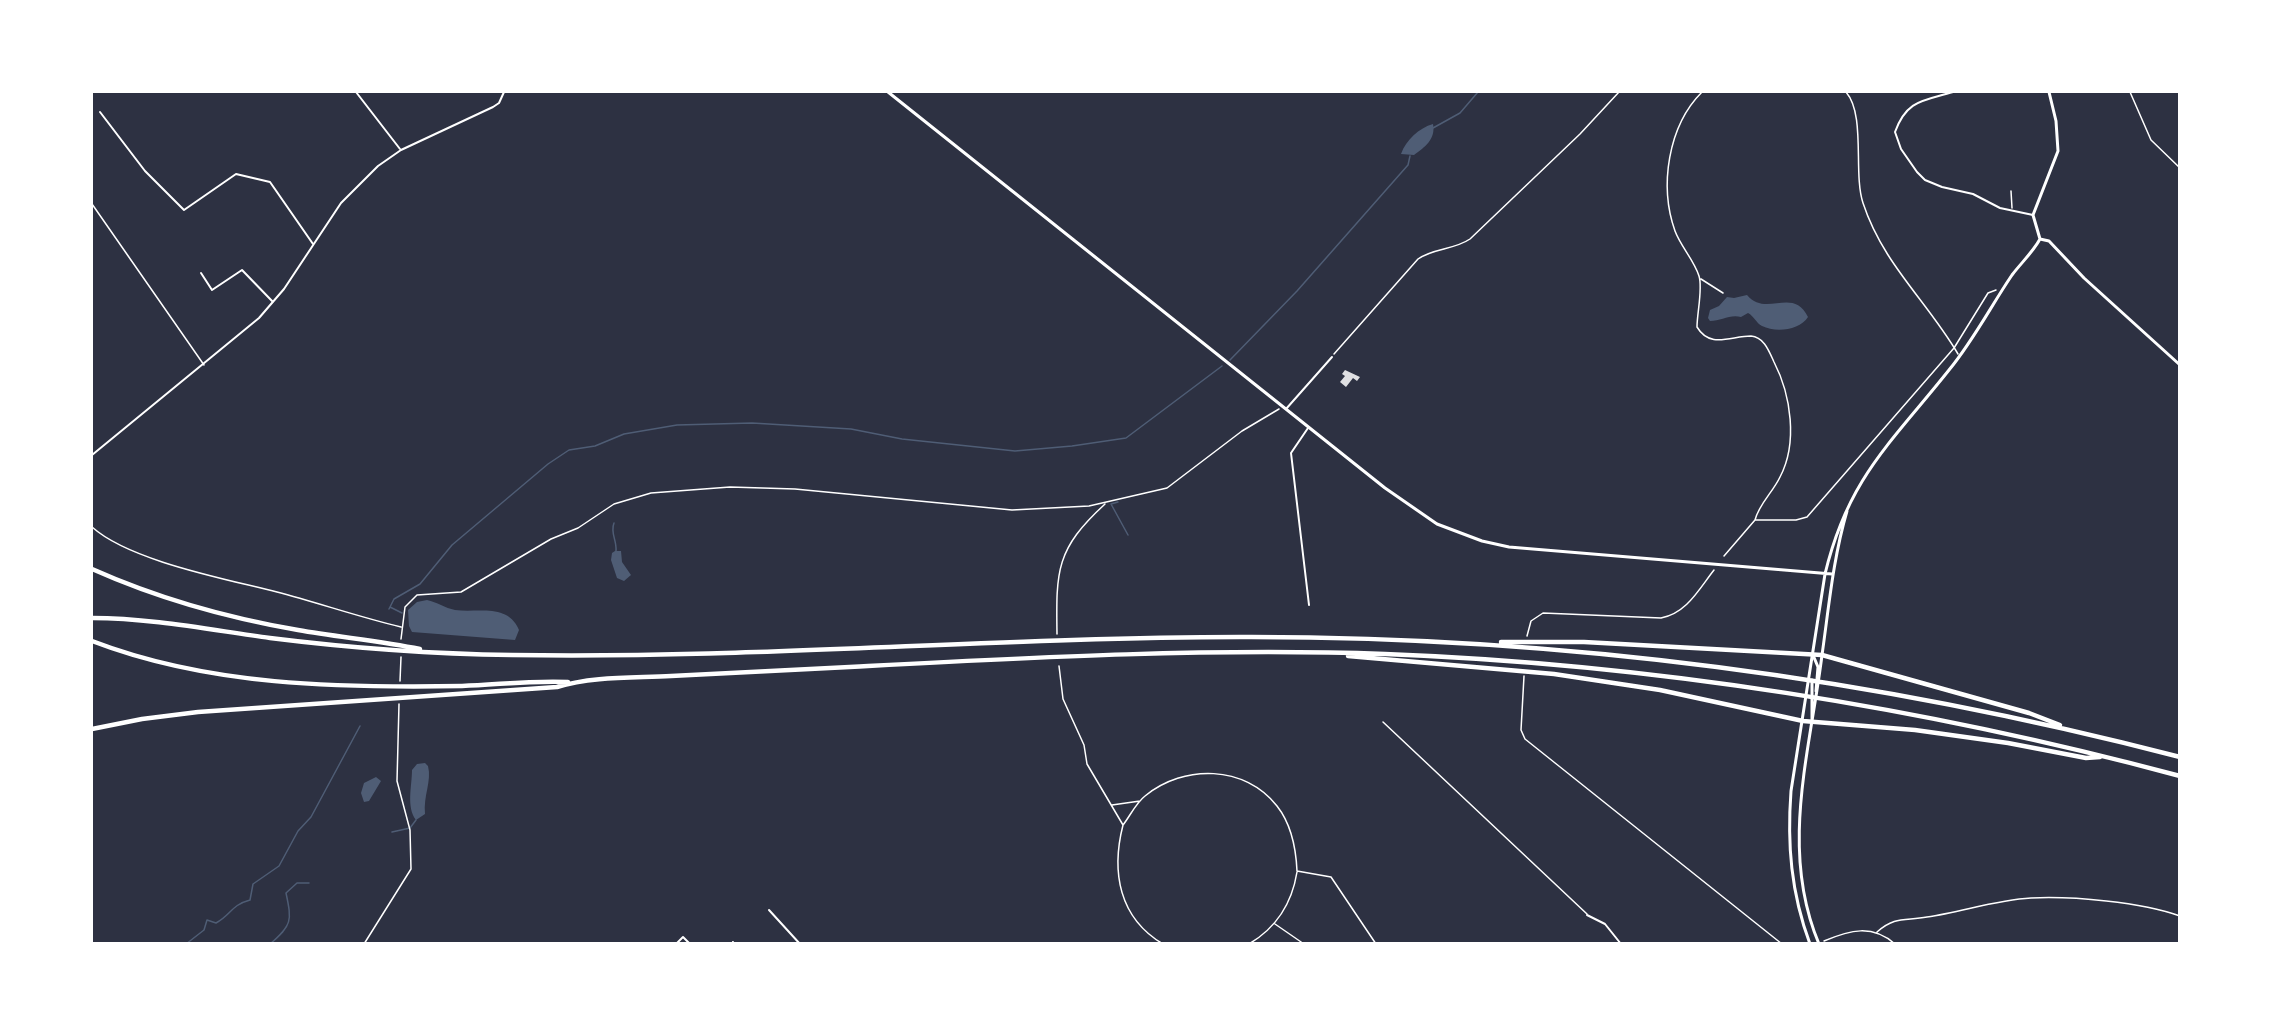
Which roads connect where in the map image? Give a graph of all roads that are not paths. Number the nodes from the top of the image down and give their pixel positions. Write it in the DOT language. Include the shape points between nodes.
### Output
graph roads {
  1 [pos="356,92"];
  2 [pos="504,92"];
  3 [pos="888,92"];
  4 [pos="1953,92"];
  5 [pos="2049,92"];
  6 [pos="100,112"];
  7 [pos="401,150"];
  8 [pos="92,204"];
  9 [pos="2033,215"];
  10 [pos="2040,239"];
  11 [pos="313,244"];
  12 [pos="201,273"];
  13 [pos="273,302"];
  14 [pos="1332,357"];
  15 [pos="204,365"];
  16 [pos="2180,365"];
  17 [pos="1285,410"];
  18 [pos="1308,428"];
  19 [pos="92,455"];
  20 [pos="1849,503"];
  21 [pos="92,569"];
  22 [pos="1826,574"];
  23 [pos="1832,574"];
  24 [pos="1310,604"];
  25 [pos="92,618"];
  26 [pos="92,641"];
  27 [pos="1452,642"];
  28 [pos="428,651"];
  29 [pos="1322,653"];
  30 [pos="1813,655"];
  31 [pos="1822,655"];
  32 [pos="1812,666"];
  33 [pos="573,682"];
  34 [pos="1816,693"];
  35 [pos="1803,720"];
  36 [pos="1811,720"];
  37 [pos="1383,722"];
  38 [pos="92,729"];
  39 [pos="2077,732"];
  40 [pos="2106,757"];
  41 [pos="2180,757"];
  42 [pos="2180,776"];
  43 [pos="769,910"];
  44 [pos="1587,915"];
  45 [pos="676,944"];
  46 [pos="690,944"];
  47 [pos="800,944"];
  48 [pos="1621,944"];
  49 [pos="1810,944"];
  50 [pos="1819,944"];
  1 -- 7 [label="street"];
  2 -- 7 [label="street" via="493,107"];
  3 -- 17 [label="street"];
  4 -- 9 [label="street" via="1912,105 1899,123 1896,138 1917,172 1942,187 1973,194 2000,208"];
  5 -- 9 [label="street" via="2058,151"];
  6 -- 11 [label="street" via="145,171 184,210 236,174 270,182"];
  7 -- 11 [label="street" via="356,185"];
  8 -- 15 [label="lane"];
  9 -- 10 [label="street"];
  10 -- 16 [label="street" via="2049,241"];
  10 -- 20 [label="street" via="1950,370 1869,467"];
  11 -- 13 [label="street"];
  12 -- 13 [label="street" via="212,290 242,270"];
  13 -- 15 [label="street" via="241,336"];
  14 -- 17 [label="street"];
  15 -- 19 [label="street"];
  17 -- 18 [label="street"];
  18 -- 22 [label="street" via="1416,512 1482,541 1509,547"];
  18 -- 24 [label="street" via="1291,453"];
  20 -- 22 [label="street" via="1833,541"];
  20 -- 23 [label="street"];
  21 -- 28 [label="highway" via="162,596 252,620"];
  22 -- 23 [label="street"];
  22 -- 30 [label="street"];
  23 -- 31 [label="street"];
  25 -- 28 [label="highway" via="159,622 401,652"];
  26 -- 33 [label="highway" via="182,666 263,680 393,687"];
  27 -- 28 [label="highway" via="1240,637 650,655"];
  27 -- 30 [label="highway" via="1584,642"];
  27 -- 39 [label="highway" via="1732,668 1940,702"];
  29 -- 33 [label="highway" via="1091,655"];
  29 -- 35 [label="highway" via="1554,674 1660,690"];
  29 -- 40 [label="highway" via="1442,657 1716,684 1894,712"];
  30 -- 31 [label="highway"];
  30 -- 32 [label="street"];
  30 -- 34 [label="street" via="1818,667"];
  31 -- 34 [label="street"];
  31 -- 39 [label="highway" via="2029,713"];
  32 -- 35 [label="street"];
  32 -- 36 [label="street"];
  33 -- 38 [label="highway" via="557,687 198,712"];
  34 -- 36 [label="street"];
  35 -- 36 [label="highway"];
  35 -- 49 [label="street" via="1788,826 1795,895"];
  36 -- 40 [label="highway" via="1915,730 2086,758"];
  36 -- 50 [label="street" via="1798,810 1798,844 1806,904"];
  37 -- 44 [label="lane"];
  39 -- 41 [label="highway"];
  40 -- 42 [label="highway"];
  43 -- 47 [label="street"];
  44 -- 48 [label="street" via="1605,924"];
  45 -- 46 [label="street" via="684,937"];
}
